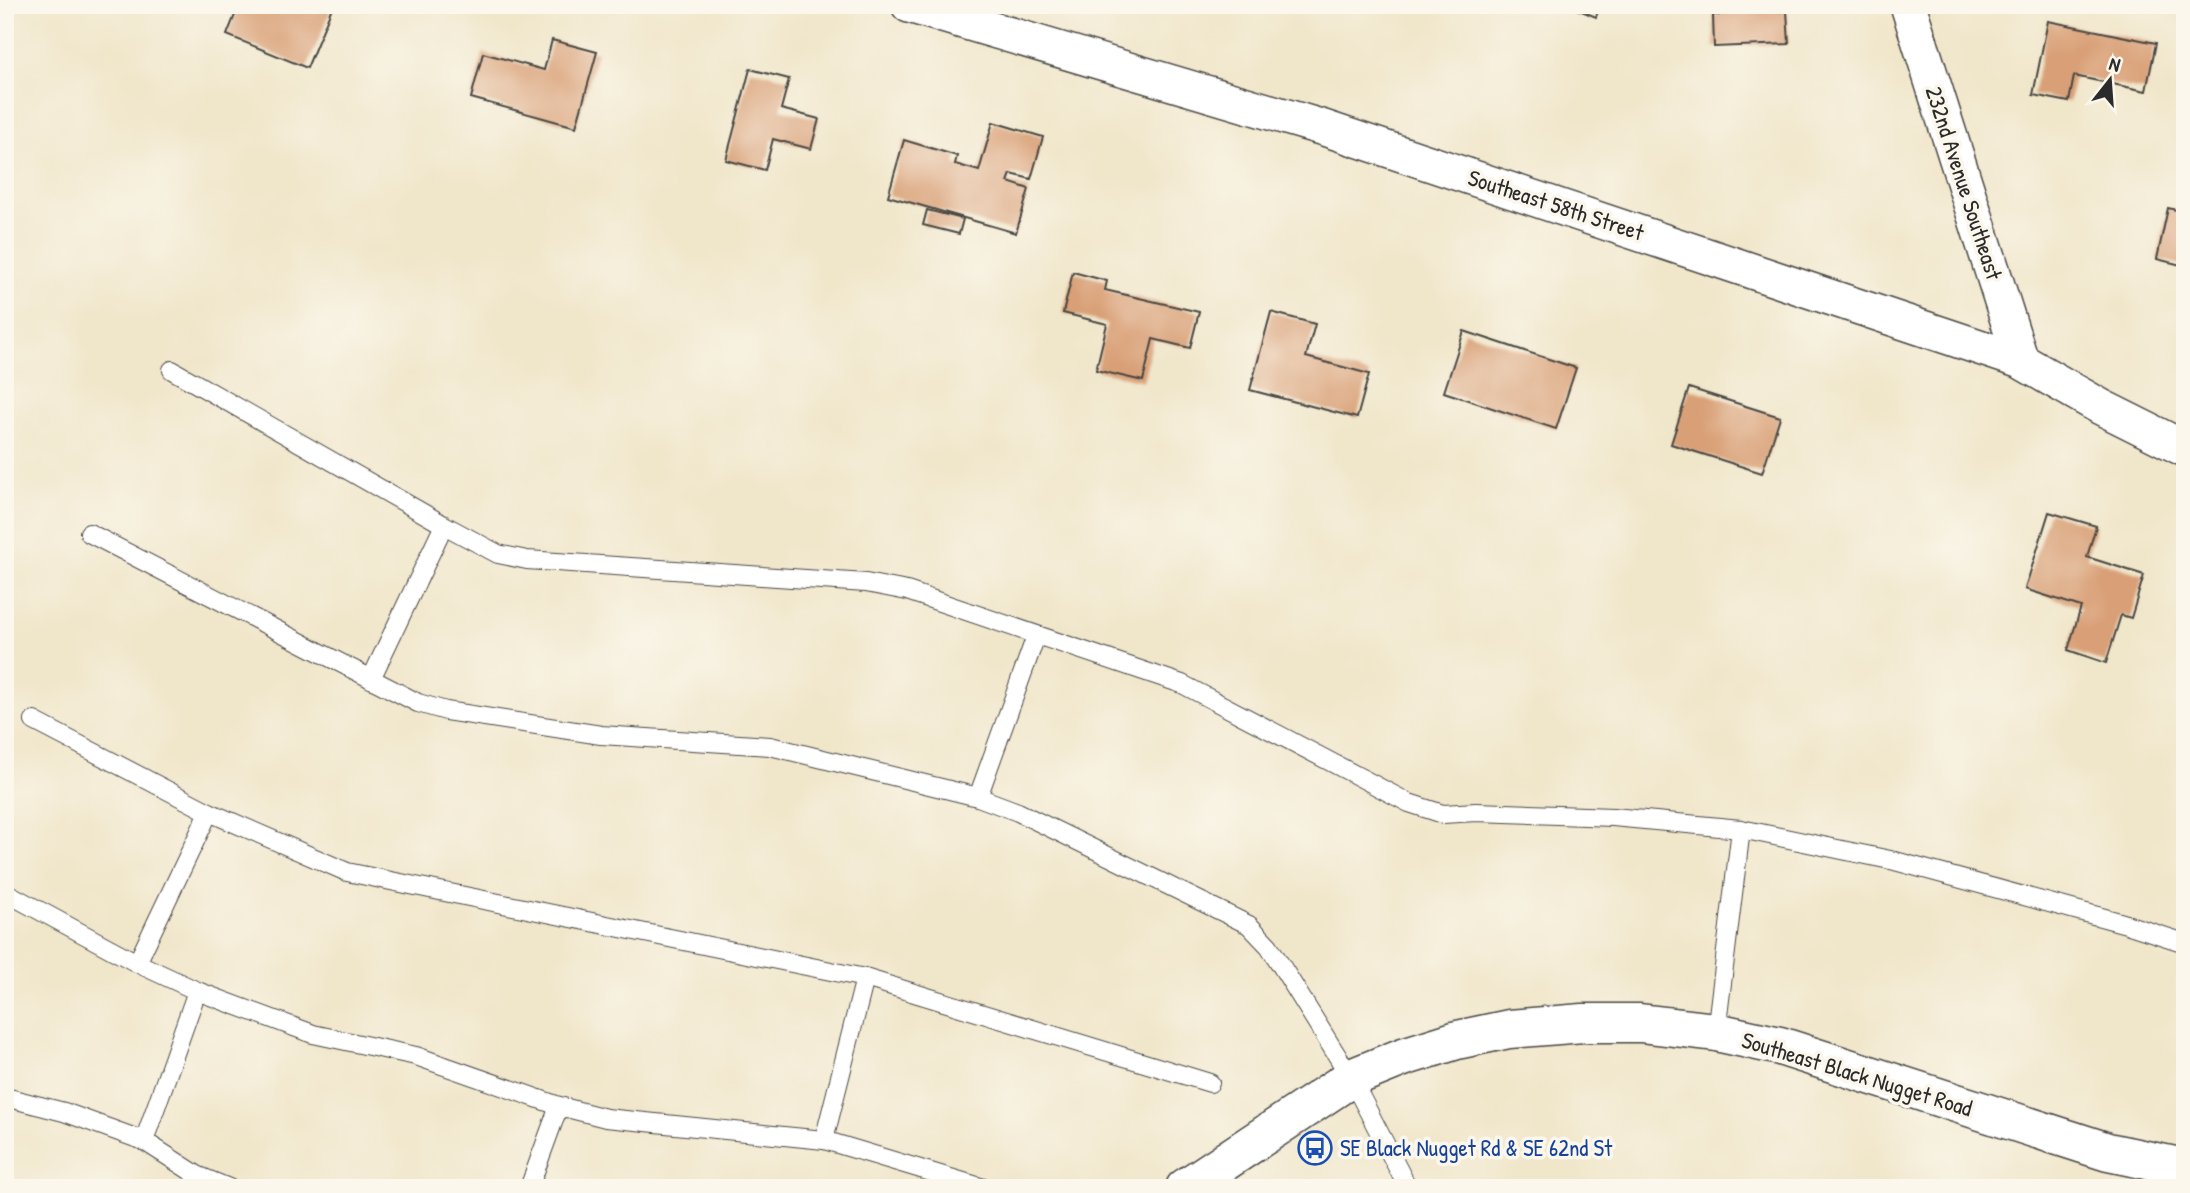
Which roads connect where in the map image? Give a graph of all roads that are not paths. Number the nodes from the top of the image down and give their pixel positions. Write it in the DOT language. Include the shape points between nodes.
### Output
graph roads {
  1 [pos="909,5"];
  2 [pos="1908,5"];
  3 [pos="2021,361"];
  4 [pos="172,370"];
  5 [pos="2185,449"];
  6 [pos="444,525"];
  7 [pos="89,533"];
  8 [pos="1036,636"];
  9 [pos="371,679"];
  10 [pos="34,721"];
  11 [pos="978,797"];
  12 [pos="209,812"];
  13 [pos="1741,829"];
  14 [pos="5,892"];
  15 [pos="2185,943"];
  16 [pos="137,963"];
  17 [pos="865,978"];
  18 [pos="197,991"];
  19 [pos="1716,1032"];
  20 [pos="1351,1078"];
  21 [pos="1210,1083"];
  22 [pos="5,1097"];
  23 [pos="559,1106"];
  24 [pos="824,1140"];
  25 [pos="145,1141"];
  26 [pos="2185,1168"];
  27 [pos="229,1188"];
  28 [pos="528,1188"];
  29 [pos="984,1188"];
  30 [pos="1185,1188"];
  31 [pos="1408,1188"];
  1 -- 3 [label="street, Southeast 58th Street" via="1324,128"];
  2 -- 3 [label="street, 232nd Avenue Southeast"];
  3 -- 5 [label="street, Southeast 58th Street"];
  4 -- 6 [label="lane"];
  6 -- 8 [label="lane" via="498,554 527,560 866,583 907,591"];
  6 -- 9 [label="lane"];
  7 -- 9 [label="lane"];
  8 -- 11 [label="lane"];
  8 -- 13 [label="lane" via="1182,684 1409,803 1443,814 1614,817"];
  9 -- 11 [label="lane" via="418,703 446,711 601,735 770,746"];
  10 -- 12 [label="lane"];
  11 -- 20 [label="lane" via="1018,812 1249,925 1269,946"];
  12 -- 16 [label="lane"];
  12 -- 17 [label="lane" via="347,872"];
  13 -- 15 [label="lane" via="1895,861"];
  13 -- 19 [label="lane"];
  14 -- 16 [label="lane"];
  16 -- 18 [label="lane"];
  17 -- 21 [label="lane"];
  17 -- 24 [label="lane"];
  18 -- 23 [label="lane" via="313,1034 416,1056"];
  18 -- 25 [label="lane"];
  19 -- 20 [label="street, Southeast Black Nugget Road" via="1640,1023 1509,1029 1457,1040"];
  19 -- 26 [label="street, Southeast Black Nugget Road" via="1780,1046 2108,1152"];
  20 -- 30 [label="street, Southeast Black Nugget Road"];
  20 -- 31 [label="lane"];
  22 -- 25 [label="lane"];
  23 -- 24 [label="lane" via="606,1118"];
  23 -- 28 [label="lane"];
  24 -- 29 [label="lane"];
  25 -- 27 [label="lane" via="197,1175"];
}
